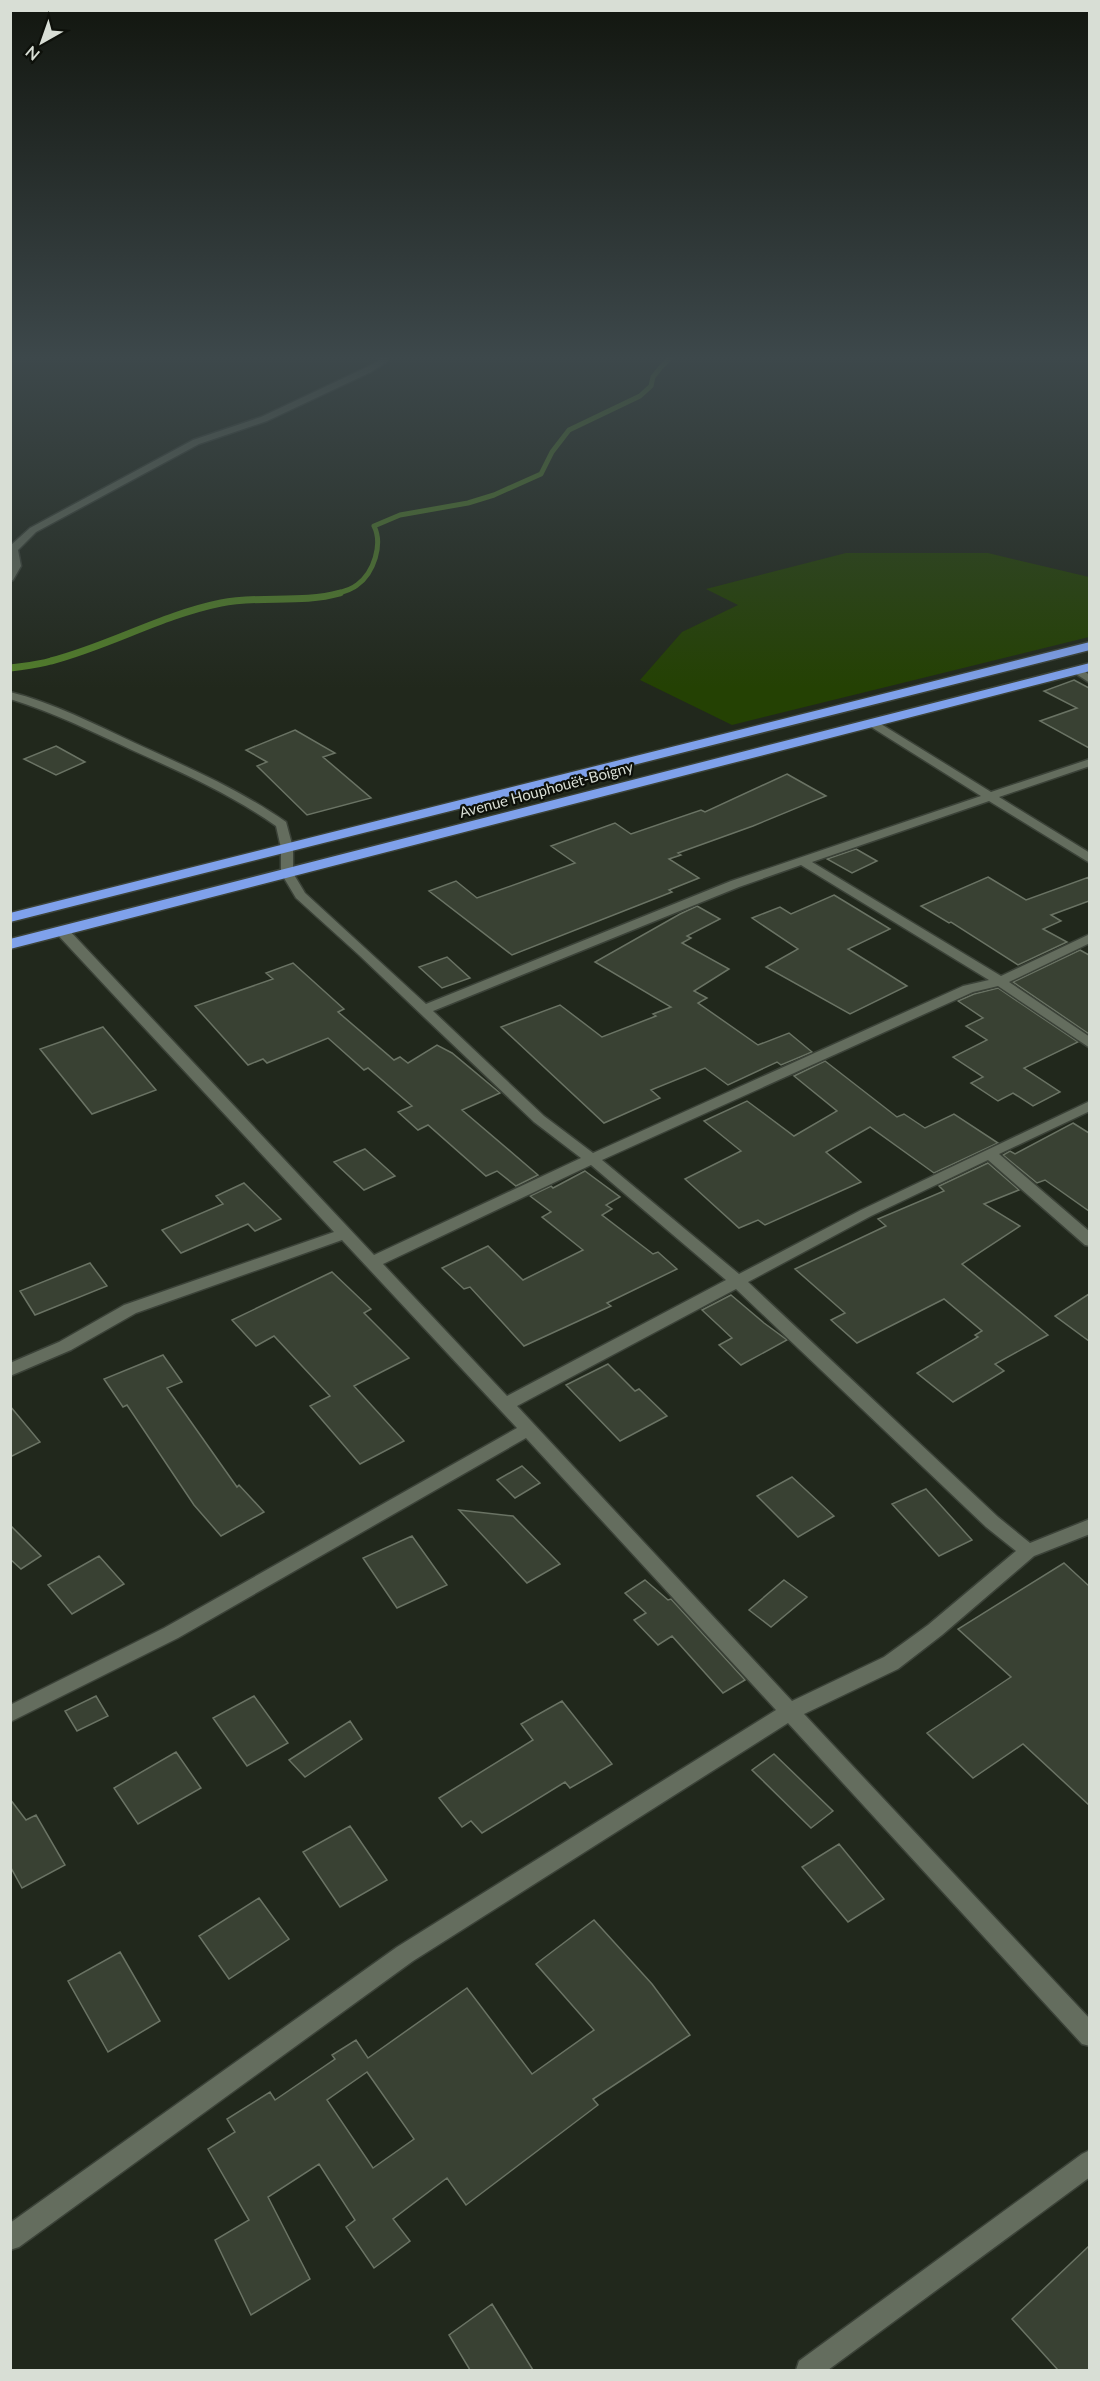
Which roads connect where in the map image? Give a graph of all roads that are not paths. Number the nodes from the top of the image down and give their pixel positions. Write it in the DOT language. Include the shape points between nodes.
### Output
graph roads {
  1 [pos="151,466"];
  2 [pos="10,578"];
  3 [pos="1089,646"];
  4 [pos="1083,668"];
  5 [pos="1089,680"];
  6 [pos="10,695"];
  7 [pos="872,723"];
  8 [pos="1089,762"];
  9 [pos="992,797"];
  10 [pos="287,848"];
  11 [pos="1089,859"];
  12 [pos="802,861"];
  13 [pos="287,873"];
  14 [pos="10,918"];
  15 [pos="62,931"];
  16 [pos="1089,938"];
  17 [pos="10,944"];
  18 [pos="1000,981"];
  19 [pos="423,1010"];
  20 [pos="1089,1044"];
  21 [pos="1089,1105"];
  22 [pos="990,1154"];
  23 [pos="592,1159"];
  24 [pos="343,1234"];
  25 [pos="1089,1241"];
  26 [pos="371,1263"];
  27 [pos="736,1280"];
  28 [pos="10,1370"];
  29 [pos="505,1405"];
  30 [pos="528,1430"];
  31 [pos="1089,1526"];
  32 [pos="1029,1551"];
  33 [pos="789,1712"];
  34 [pos="10,1714"];
  35 [pos="1089,2036"];
  36 [pos="1089,2162"];
  37 [pos="10,2238"];
  38 [pos="808,2370"];
  1 -- 2 [label="street" via="33,530 13,549 16,566"];
  3 -- 10 [label="highway, Avenue Houphouët-Boigny"];
  4 -- 5 [label="street"];
  4 -- 7 [label="highway, Avenue Houphouët-Boigny"];
  6 -- 10 [label="street" via="43,705 225,788 282,825"];
  7 -- 9 [label="street"];
  7 -- 13 [label="highway, Avenue Houphouët-Boigny"];
  8 -- 9 [label="street"];
  9 -- 11 [label="street"];
  9 -- 12 [label="street"];
  10 -- 13 [label="street"];
  10 -- 14 [label="highway, Avenue Houphouët-Boigny"];
  12 -- 18 [label="street"];
  12 -- 19 [label="street" via="735,884"];
  13 -- 15 [label="highway, Avenue Houphouët-Boigny"];
  13 -- 19 [label="street" via="300,895"];
  15 -- 17 [label="highway, Avenue Houphouët-Boigny"];
  15 -- 24 [label="street"];
  16 -- 18 [label="street"];
  18 -- 20 [label="street"];
  18 -- 23 [label="street" via="968,989"];
  19 -- 23 [label="street" via="540,1119"];
  21 -- 22 [label="street"];
  22 -- 25 [label="street"];
  22 -- 27 [label="street"];
  23 -- 26 [label="street"];
  23 -- 27 [label="street"];
  24 -- 26 [label="street"];
  24 -- 28 [label="street" via="130,1309 65,1346"];
  26 -- 29 [label="street"];
  27 -- 29 [label="street"];
  27 -- 32 [label="street" via="992,1522"];
  29 -- 30 [label="street"];
  30 -- 33 [label="street"];
  30 -- 34 [label="street" via="171,1633"];
  31 -- 32 [label="street"];
  32 -- 33 [label="street" via="891,1662"];
  33 -- 35 [label="street"];
  33 -- 37 [label="street" via="405,1954"];
  36 -- 38 [label="street"];
}
